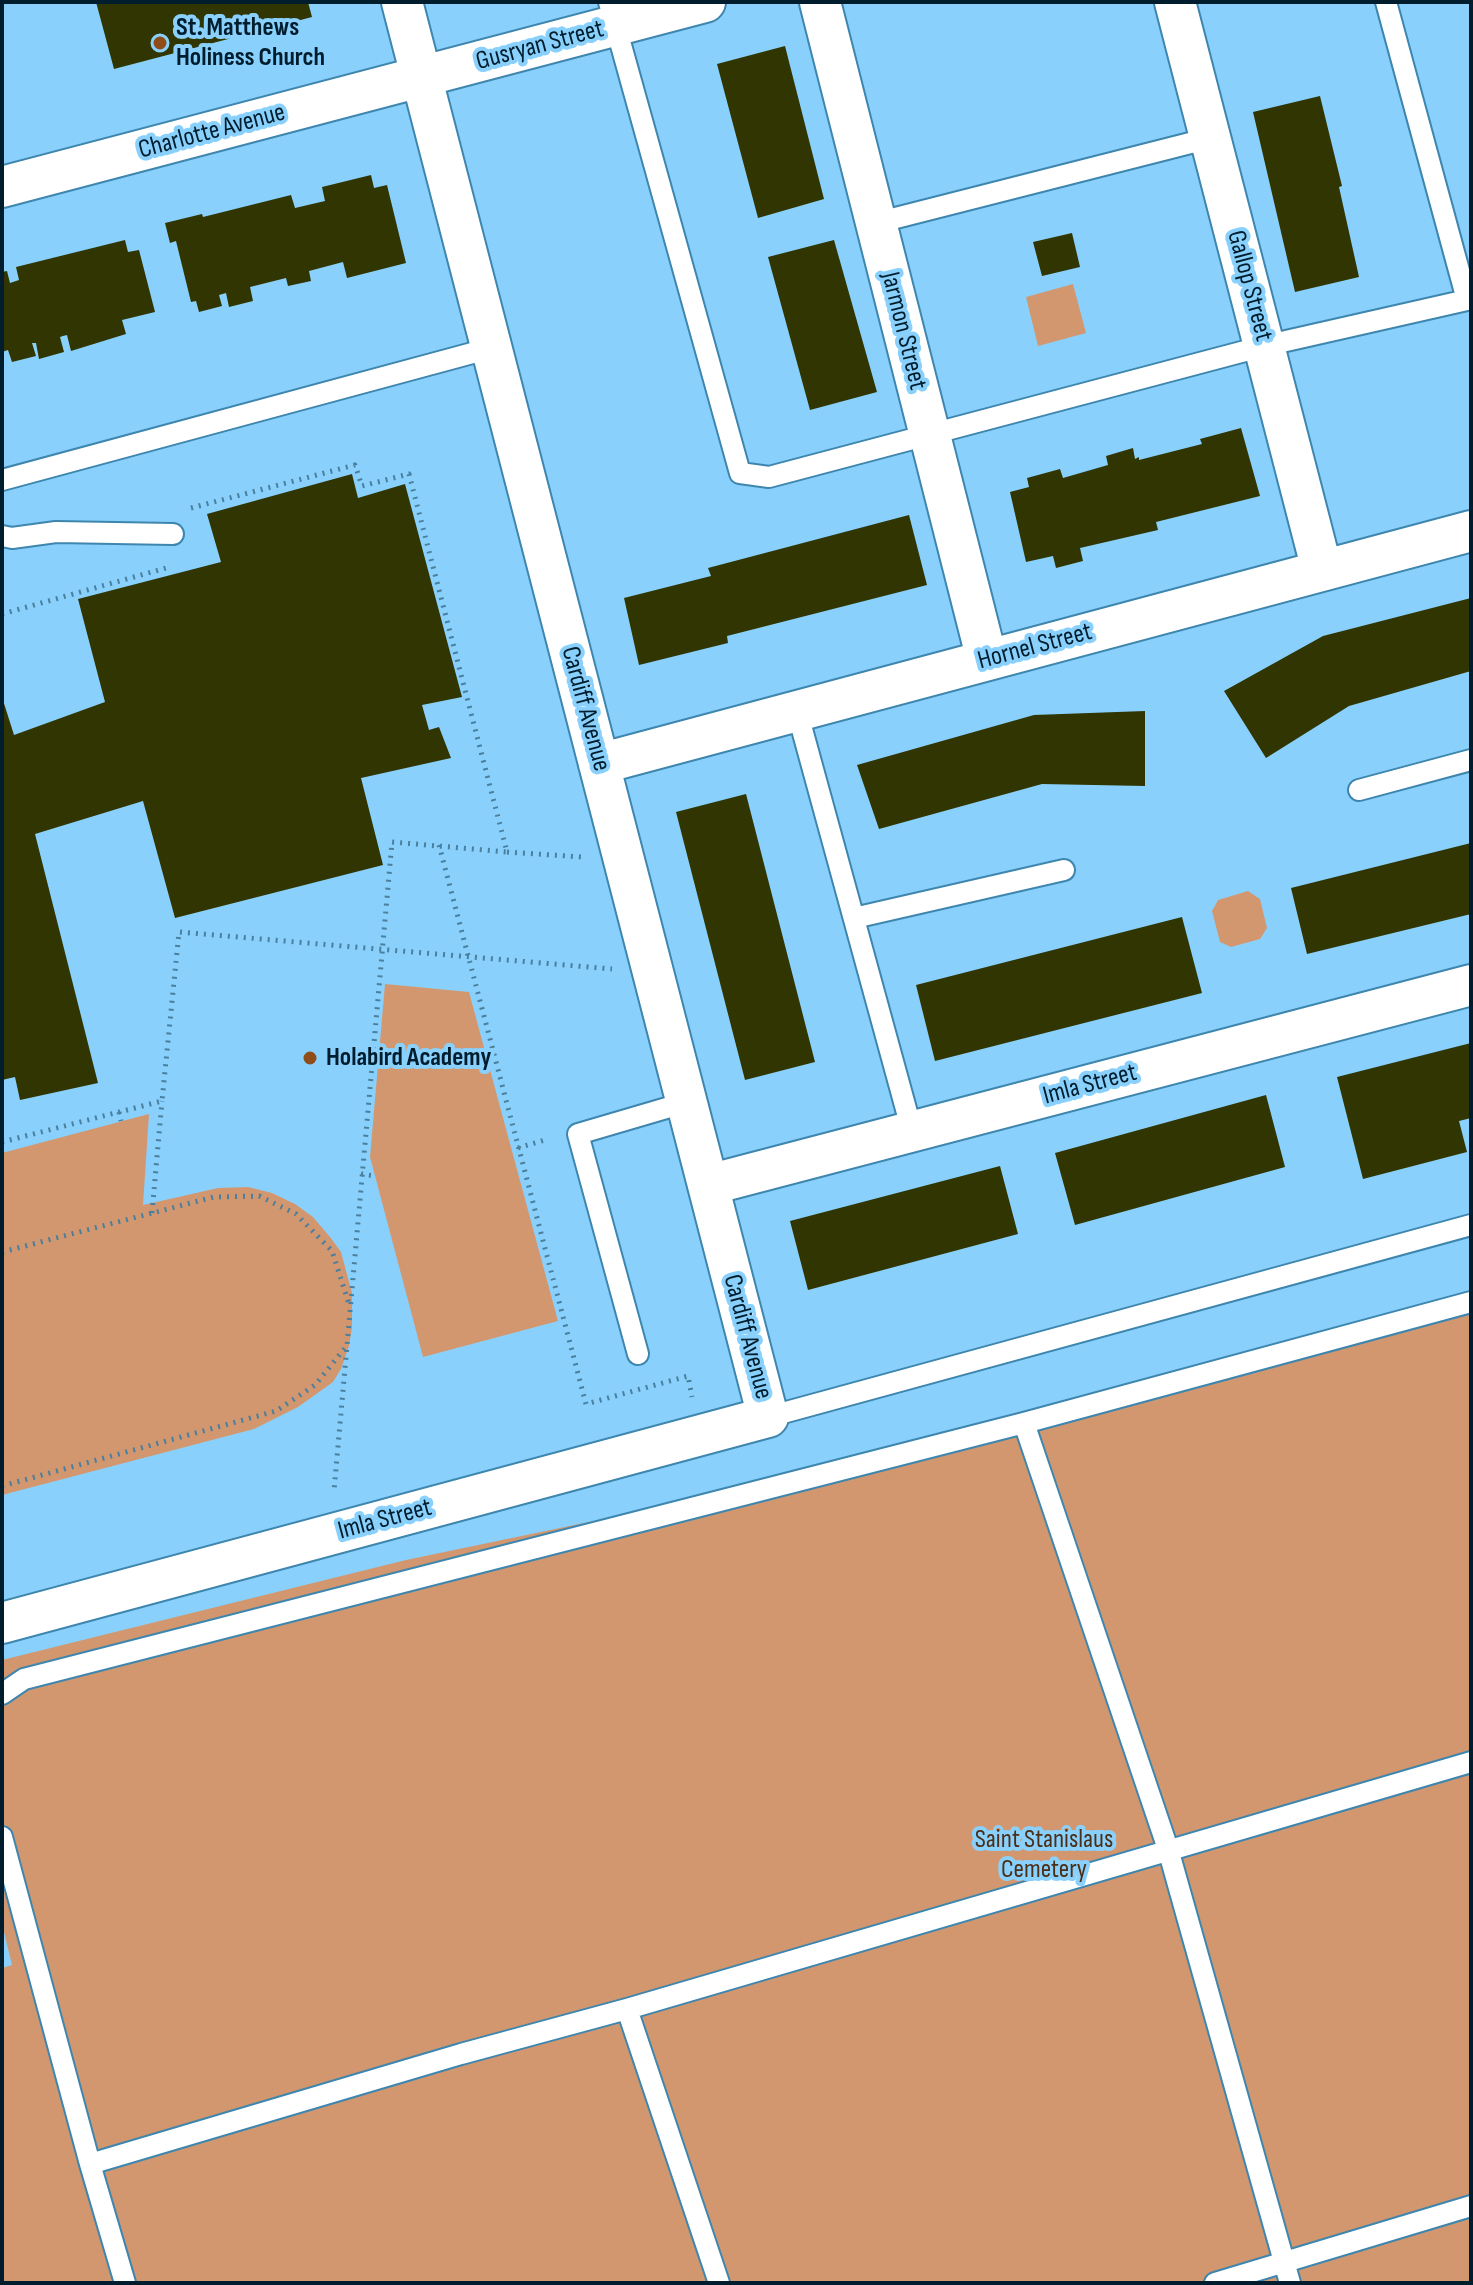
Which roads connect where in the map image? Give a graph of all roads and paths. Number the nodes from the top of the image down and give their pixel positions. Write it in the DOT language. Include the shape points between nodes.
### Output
graph roads {
  1 [pos="402,2"];
  2 [pos="705,2"];
  3 [pos="820,2"];
  4 [pos="1175,2"];
  5 [pos="1386,2"];
  6 [pos="613,14"];
  7 [pos="422,77"];
  8 [pos="1210,138"];
  9 [pos="2,187"];
  10 [pos="876,223"];
  11 [pos="1264,346"];
  12 [pos="491,348"];
  13 [pos="930,435"];
  14 [pos="2,480"];
  15 [pos="189,520"];
  16 [pos="1471,531"];
  17 [pos="173,534"];
  18 [pos="2,536"];
  19 [pos="168,567"];
  20 [pos="1322,570"];
  21 [pos="2,614"];
  22 [pos="987,660"];
  23 [pos="797,711"];
  24 [pos="1471,760"];
  25 [pos="599,764"];
  26 [pos="1359,790"];
  27 [pos="439,845"];
  28 [pos="507,852"];
  29 [pos="558,856"];
  30 [pos="1064,870"];
  31 [pos="854,918"];
  32 [pos="381,949"];
  33 [pos="468,956"];
  34 [pos="624,970"];
  35 [pos="1471,985"];
  36 [pos="162,1101"];
  37 [pos="687,1102"];
  38 [pos="119,1112"];
  39 [pos="121,1121"];
  40 [pos="912,1131"];
  41 [pos="365,1138"];
  42 [pos="372,1140"];
  43 [pos="2,1142"];
  44 [pos="361,1174"];
  45 [pos="375,1176"];
  46 [pos="708,1185"];
  47 [pos="152,1213"];
  48 [pos="1471,1225"];
  49 [pos="2,1252"];
  50 [pos="1471,1302"];
  51 [pos="350,1309"];
  52 [pos="347,1345"];
  53 [pos="638,1354"];
  54 [pos="692,1398"];
  55 [pos="768,1417"];
  56 [pos="1024,1423"];
  57 [pos="2,1486"];
  58 [pos="334,1492"];
  59 [pos="2,1623"];
  60 [pos="2,1694"];
  61 [pos="1471,1762"];
  62 [pos="2,1837"];
  63 [pos="1168,1849"];
  64 [pos="627,2009"];
  65 [pos="90,2164"];
  66 [pos="1471,2206"];
  67 [pos="1283,2263"];
  68 [pos="125,2283"];
  69 [pos="719,2283"];
  70 [pos="1215,2283"];
  71 [pos="1290,2283"];
  1 -- 7 [label="street, Cardiff Avenue"];
  2 -- 6 [label="street, Gusryan Street"];
  3 -- 10 [label="street, Jarmon Street"];
  4 -- 8 [label="street, Gallop Street"];
  5 -- 11 [label="lane" via="1467,300"];
  6 -- 7 [label="street, Gusryan Street"];
  6 -- 13 [label="lane" via="740,473 769,477"];
  7 -- 9 [label="street, Charlotte Avenue"];
  7 -- 12 [label="street, Cardiff Avenue"];
  8 -- 10 [label="lane"];
  8 -- 11 [label="street, Gallop Street"];
  10 -- 13 [label="street, Jarmon Street"];
  11 -- 13 [label="lane"];
  11 -- 20 [label="street, Gallop Street"];
  12 -- 14 [label="lane"];
  12 -- 25 [label="street, Cardiff Avenue"];
  13 -- 22 [label="street, Jarmon Street"];
  15 -- 28 [label="path" via="187,510 355,465 362,486 409,474"];
  16 -- 20 [label="street, Hornel Street"];
  17 -- 18 [label="lane"];
  19 -- 21 [label="path"];
  20 -- 22 [label="street, Hornel Street"];
  22 -- 23 [label="street, Hornel Street"];
  23 -- 25 [label="street, Hornel Street"];
  23 -- 31 [label="lane"];
  24 -- 26 [label="lane"];
  25 -- 37 [label="street, Cardiff Avenue"];
  27 -- 28 [label="path"];
  27 -- 32 [label="path" via="392,842"];
  27 -- 33 [label="path"];
  28 -- 29 [label="path"];
  30 -- 31 [label="lane"];
  31 -- 40 [label="lane"];
  32 -- 33 [label="path"];
  32 -- 36 [label="path" via="179,932"];
  32 -- 41 [label="path"];
  33 -- 34 [label="path"];
  33 -- 54 [label="path" via="586,1404 688,1376"];
  35 -- 40 [label="street, Imla Street"];
  36 -- 38 [label="path"];
  36 -- 47 [label="path"];
  37 -- 46 [label="street, Cardiff Avenue"];
  37 -- 53 [label="lane" via="578,1134"];
  38 -- 39 [label="path"];
  38 -- 43 [label="path"];
  40 -- 46 [label="street, Imla Street"];
  41 -- 42 [label="path"];
  41 -- 44 [label="path"];
  44 -- 45 [label="path"];
  44 -- 51 [label="path"];
  46 -- 55 [label="street, Cardiff Avenue"];
  47 -- 49 [label="path"];
  47 -- 51 [label="path" via="214,1197 259,1196 296,1214 332,1251"];
  48 -- 55 [label="lane"];
  50 -- 56 [label="lane"];
  51 -- 52 [label="path"];
  52 -- 57 [label="path" via="315,1385 276,1411"];
  52 -- 58 [label="path"];
  55 -- 59 [label="street, Imla Street"];
  56 -- 60 [label="lane" via="24,1679"];
  56 -- 63 [label="lane"];
  61 -- 63 [label="lane"];
  62 -- 65 [label="lane"];
  63 -- 64 [label="lane"];
  63 -- 67 [label="lane"];
  64 -- 65 [label="lane"];
  64 -- 69 [label="lane"];
  65 -- 68 [label="lane"];
  66 -- 67 [label="lane"];
  67 -- 70 [label="lane"];
  67 -- 71 [label="lane"];
}
